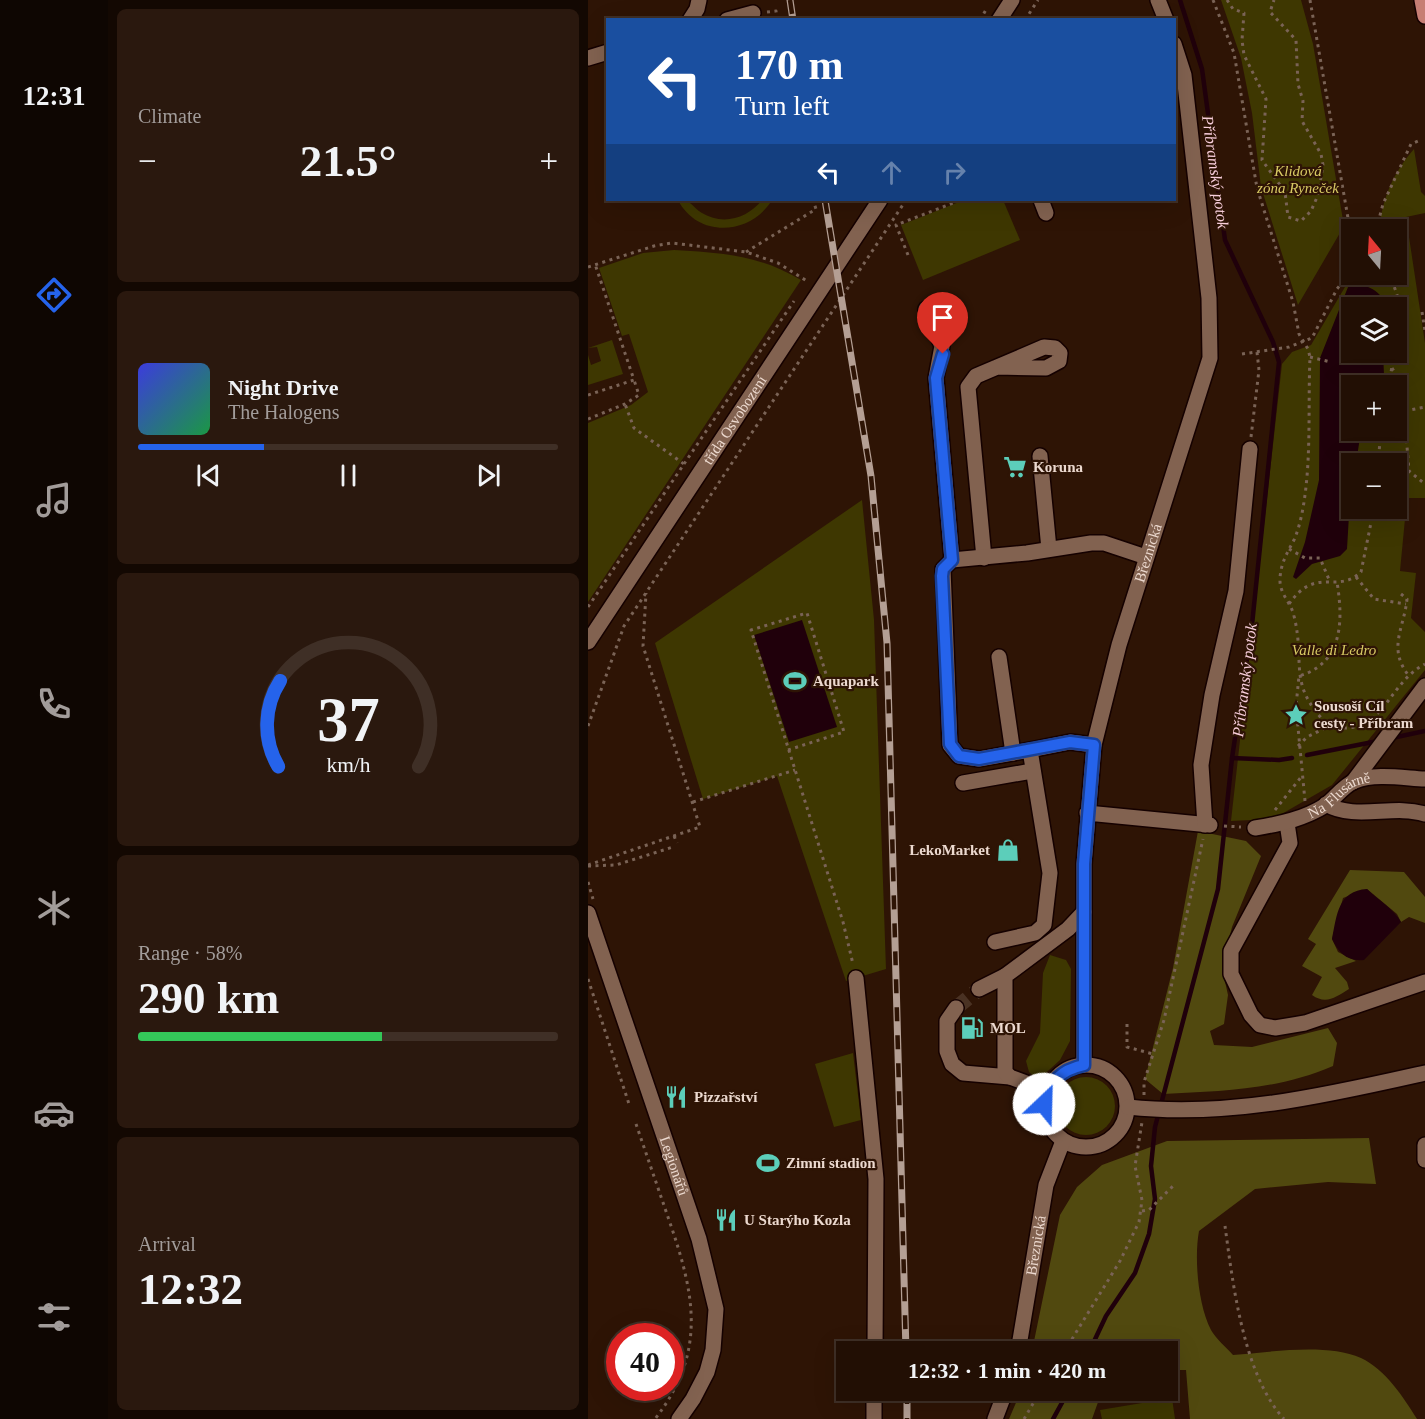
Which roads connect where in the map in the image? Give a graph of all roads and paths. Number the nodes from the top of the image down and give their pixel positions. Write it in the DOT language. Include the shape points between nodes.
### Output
graph roads {
  1 [pos="699,0"];
  2 [pos="1012,0"];
  3 [pos="1038,0"];
  4 [pos="1158,0"];
  5 [pos="1213,0"];
  6 [pos="1227,0"];
  7 [pos="1274,0"];
  8 [pos="1310,0"];
  9 [pos="1422,0"];
  10 [pos="753,13"];
  11 [pos="1425,16"];
  12 [pos="691,18"];
  13 [pos="734,18"];
  14 [pos="1000,18"];
  15 [pos="1026,18"];
  16 [pos="1165,18"];
  17 [pos="1176,52"];
  18 [pos="606,53"];
  19 [pos="588,58"];
  20 [pos="1418,141"];
  21 [pos="813,201"];
  22 [pos="879,201"];
  23 [pos="905,201"];
  24 [pos="958,201"];
  25 [pos="1348,219"];
  26 [pos="1379,219"];
  27 [pos="746,252"];
  28 [pos="908,255"];
  29 [pos="595,264"];
  30 [pos="588,267"];
  31 [pos="813,272"];
  32 [pos="807,281"];
  33 [pos="1341,284"];
  34 [pos="801,291"];
  35 [pos="794,300"];
  36 [pos="926,309"];
  37 [pos="1422,312"];
  38 [pos="1425,331"];
  39 [pos="1304,343"];
  40 [pos="1257,352"];
  41 [pos="1242,354"];
  42 [pos="1310,357"];
  43 [pos="1331,362"];
  44 [pos="1393,363"];
  45 [pos="997,367"];
  46 [pos="1392,368"];
  47 [pos="1391,375"];
  48 [pos="1396,375"];
  49 [pos="634,380"];
  50 [pos="588,395"];
  51 [pos="625,404"];
  52 [pos="1425,407"];
  53 [pos="1407,411"];
  54 [pos="588,419"];
  55 [pos="1407,441"];
  56 [pos="1250,449"];
  57 [pos="1040,456"];
  58 [pos="684,464"];
  59 [pos="1425,483"];
  60 [pos="1372,519"];
  61 [pos="1049,549"];
  62 [pos="1289,549"];
  63 [pos="1146,557"];
  64 [pos="984,558"];
  65 [pos="952,560"];
  66 [pos="1356,577"];
  67 [pos="1330,582"];
  68 [pos="1337,582"];
  69 [pos="646,591"];
  70 [pos="1401,594"];
  71 [pos="1289,604"];
  72 [pos="1406,604"];
  73 [pos="588,607"];
  74 [pos="588,642"];
  75 [pos="999,657"];
  76 [pos="1425,664"];
  77 [pos="1299,676"];
  78 [pos="1409,676"];
  79 [pos="1425,686"];
  80 [pos="588,706"];
  81 [pos="592,710"];
  82 [pos="588,726"];
  83 [pos="1329,726"];
  84 [pos="1094,745"];
  85 [pos="1298,746"];
  86 [pos="788,750"];
  87 [pos="1030,750"];
  88 [pos="1013,753"];
  89 [pos="795,770"];
  90 [pos="1032,771"];
  91 [pos="1302,776"];
  92 [pos="1425,779"];
  93 [pos="1353,782"];
  94 [pos="963,783"];
  95 [pos="693,802"];
  96 [pos="1326,804"];
  97 [pos="1087,813"];
  98 [pos="1425,814"];
  99 [pos="1307,815"];
  100 [pos="1287,823"];
  101 [pos="1208,825"];
  102 [pos="1258,827"];
  103 [pos="674,836"];
  104 [pos="677,843"];
  105 [pos="673,847"];
  106 [pos="588,866"];
  107 [pos="1084,912"];
  108 [pos="588,913"];
  109 [pos="995,942"];
  110 [pos="1005,976"];
  111 [pos="856,978"];
  112 [pos="588,979"];
  113 [pos="1425,981"];
  114 [pos="979,989"];
  115 [pos="956,1008"];
  116 [pos="611,1015"];
  117 [pos="601,1018"];
  118 [pos="1127,1024"];
  119 [pos="1153,1054"];
  120 [pos="1084,1065"];
  121 [pos="1425,1073"];
  122 [pos="1010,1077"];
  123 [pos="1048,1091"];
  124 [pos="1144,1093"];
  125 [pos="630,1107"];
  126 [pos="1128,1107"];
  127 [pos="636,1124"];
  128 [pos="1141,1132"];
  129 [pos="1063,1141"];
  130 [pos="1425,1145"];
  131 [pos="1425,1160"];
  132 [pos="1174,1185"];
  133 [pos="1142,1211"];
  134 [pos="1225,1226"];
  135 [pos="875,1341"];
  136 [pos="1020,1341"];
  137 [pos="1071,1341"];
  138 [pos="874,1401"];
  139 [pos="1002,1401"];
  140 [pos="1035,1401"];
  141 [pos="655,1419"];
  142 [pos="679,1419"];
  143 [pos="874,1419"];
  144 [pos="995,1419"];
  145 [pos="1024,1419"];
  146 [pos="1284,1419"];
  1 -- 12 [label="street"];
  2 -- 14 [label="street"];
  3 -- 15 [label="path"];
  4 -- 16 [label="street"];
  5 -- 39 [label="path" via="1234,52 1257,188"];
  6 -- 7 [label="path" via="1244,13 1244,55 1266,99 1262,160 1285,192 1288,218 1301,221 1318,195 1323,165 1316,142 1302,121 1304,101 1298,84 1296,40 1272,16"];
  8 -- 25 [label="path"];
  9 -- 11 [label="main road"];
  10 -- 13 [label="street"];
  17 -- 63 [label="street, Březnická" via="1184,75 1209,298 1210,358"];
  18 -- 19 [label="street"];
  20 -- 26 [label="path" via="1411,144"];
  21 -- 27 [label="path" via="816,208"];
  22 -- 74 [label="street, třída Osvobození"];
  23 -- 69 [label="path"];
  24 -- 28 [label="path" via="896,225"];
  27 -- 29 [label="path" via="672,243"];
  27 -- 32 [label="path" via="778,263"];
  29 -- 30 [label="path"];
  29 -- 49 [label="path"];
  31 -- 32 [label="path"];
  32 -- 34 [label="path"];
  33 -- 39 [label="path" via="1320,326"];
  35 -- 58 [label="path"];
  36 -- 65 [label="street" via="942,346 936,378"];
  37 -- 38 [label="path"];
  39 -- 40 [label="path"];
  39 -- 42 [label="path"];
  40 -- 41 [label="path"];
  40 -- 56 [label="path" via="1259,370"];
  42 -- 43 [label="path"];
  42 -- 62 [label="path" via="1305,495"];
  44 -- 46 [label="path"];
  45 -- 64 [label="street" via="976,376 968,387"];
  46 -- 47 [label="path"];
  46 -- 48 [label="path"];
  49 -- 50 [label="path"];
  49 -- 51 [label="path" via="639,395"];
  51 -- 54 [label="path"];
  51 -- 58 [label="path" via="634,428"];
  52 -- 53 [label="path"];
  55 -- 59 [label="path" via="1409,471"];
  56 -- 101 [label="street" via="1236,591 1212,694 1201,765"];
  57 -- 61 [label="street"];
  58 -- 73 [label="path"];
  60 -- 66 [label="path" via="1364,566"];
  61 -- 63 [label="street" via="1104,543"];
  61 -- 64 [label="street"];
  62 -- 67 [label="path" via="1305,558 1320,558"];
  62 -- 71 [label="path" via="1283,559 1280,586"];
  63 -- 84 [label="street, Březnická"];
  64 -- 65 [label="street"];
  65 -- 88 [label="street" via="942,576 950,744 959,756 979,759"];
  66 -- 68 [label="path"];
  66 -- 72 [label="path" via="1374,599"];
  67 -- 68 [label="path"];
  67 -- 71 [label="path" via="1307,585"];
  68 -- 77 [label="path" via="1341,631 1314,670"];
  69 -- 81 [label="path" via="624,626"];
  69 -- 95 [label="path" via="643,646"];
  70 -- 72 [label="path" via="1406,596"];
  71 -- 77 [label="path" via="1296,625"];
  72 -- 78 [label="path" via="1397,656"];
  75 -- 88 [label="street"];
  76 -- 78 [label="path"];
  77 -- 83 [label="path" via="1308,699"];
  77 -- 85 [label="path"];
  78 -- 83 [label="path" via="1366,724 1342,729"];
  79 -- 93 [label="street"];
  80 -- 81 [label="path"];
  81 -- 82 [label="path"];
  83 -- 85 [label="path"];
  84 -- 87 [label="street" via="1070,742"];
  84 -- 97 [label="street, Březnická"];
  85 -- 91 [label="path"];
  86 -- 86 [label="path" via="844,732 807,613 751,630"];
  86 -- 89 [label="path"];
  87 -- 88 [label="street"];
  87 -- 90 [label="street"];
  89 -- 95 [label="path"];
  89 -- 111 [label="path" via="843,922"];
  90 -- 94 [label="street"];
  90 -- 109 [label="street" via="1050,873 1044,925 1035,933"];
  91 -- 99 [label="path"];
  91 -- 102 [label="path"];
  92 -- 93 [label="street, Na Flusárně" via="1368,778"];
  93 -- 96 [label="street, Na Flusárně"];
  95 -- 103 [label="path" via="700,827"];
  96 -- 98 [label="street" via="1338,811 1412,810"];
  96 -- 99 [label="street, Na Flusárně"];
  97 -- 101 [label="street"];
  97 -- 107 [label="street, Březnická"];
  99 -- 100 [label="street, Na Flusárně"];
  100 -- 102 [label="street, Na Flusárně"];
  100 -- 113 [label="street" via="1290,843 1231,951 1231,974 1251,1015 1260,1025 1275,1029 1305,1023"];
  101 -- 102 [label="path"];
  101 -- 119 [label="path"];
  103 -- 104 [label="path"];
  103 -- 106 [label="path"];
  105 -- 106 [label="path" via="616,865"];
  107 -- 110 [label="street" via="1068,929"];
  107 -- 120 [label="street, Březnická"];
  108 -- 142 [label="street, Legionářů" via="699,1239 716,1309 707,1372"];
  110 -- 114 [label="street"];
  110 -- 122 [label="street" via="1005,1072"];
  111 -- 135 [label="street" via="876,1179"];
  112 -- 117 [label="path"];
  115 -- 122 [label="street" via="946,1021 947,1051 952,1064 963,1073"];
  116 -- 117 [label="path"];
  117 -- 125 [label="path"];
  118 -- 119 [label="path" via="1127,1047"];
  119 -- 124 [label="path"];
  120 -- 123 [label="street" via="1062,1072"];
  120 -- 126 [label="street" via="1115,1076"];
  121 -- 126 [label="street" via="1294,1101 1245,1107 1176,1111"];
  122 -- 123 [label="street"];
  123 -- 129 [label="street" via="1044,1104 1046,1119"];
  126 -- 129 [label="street" via="1120,1131 1100,1146 1081,1148"];
  127 -- 141 [label="path" via="681,1257 690,1290 693,1327 682,1376"];
  128 -- 133 [label="path" via="1135,1167"];
  129 -- 136 [label="street, Březnická" via="1046,1185"];
  130 -- 131 [label="street"];
  132 -- 133 [label="path" via="1149,1210"];
  133 -- 137 [label="path" via="1120,1261"];
  134 -- 146 [label="path" via="1236,1312 1253,1363"];
  138 -- 143 [label="street"];
  139 -- 144 [label="street"];
  140 -- 145 [label="path"];
}
